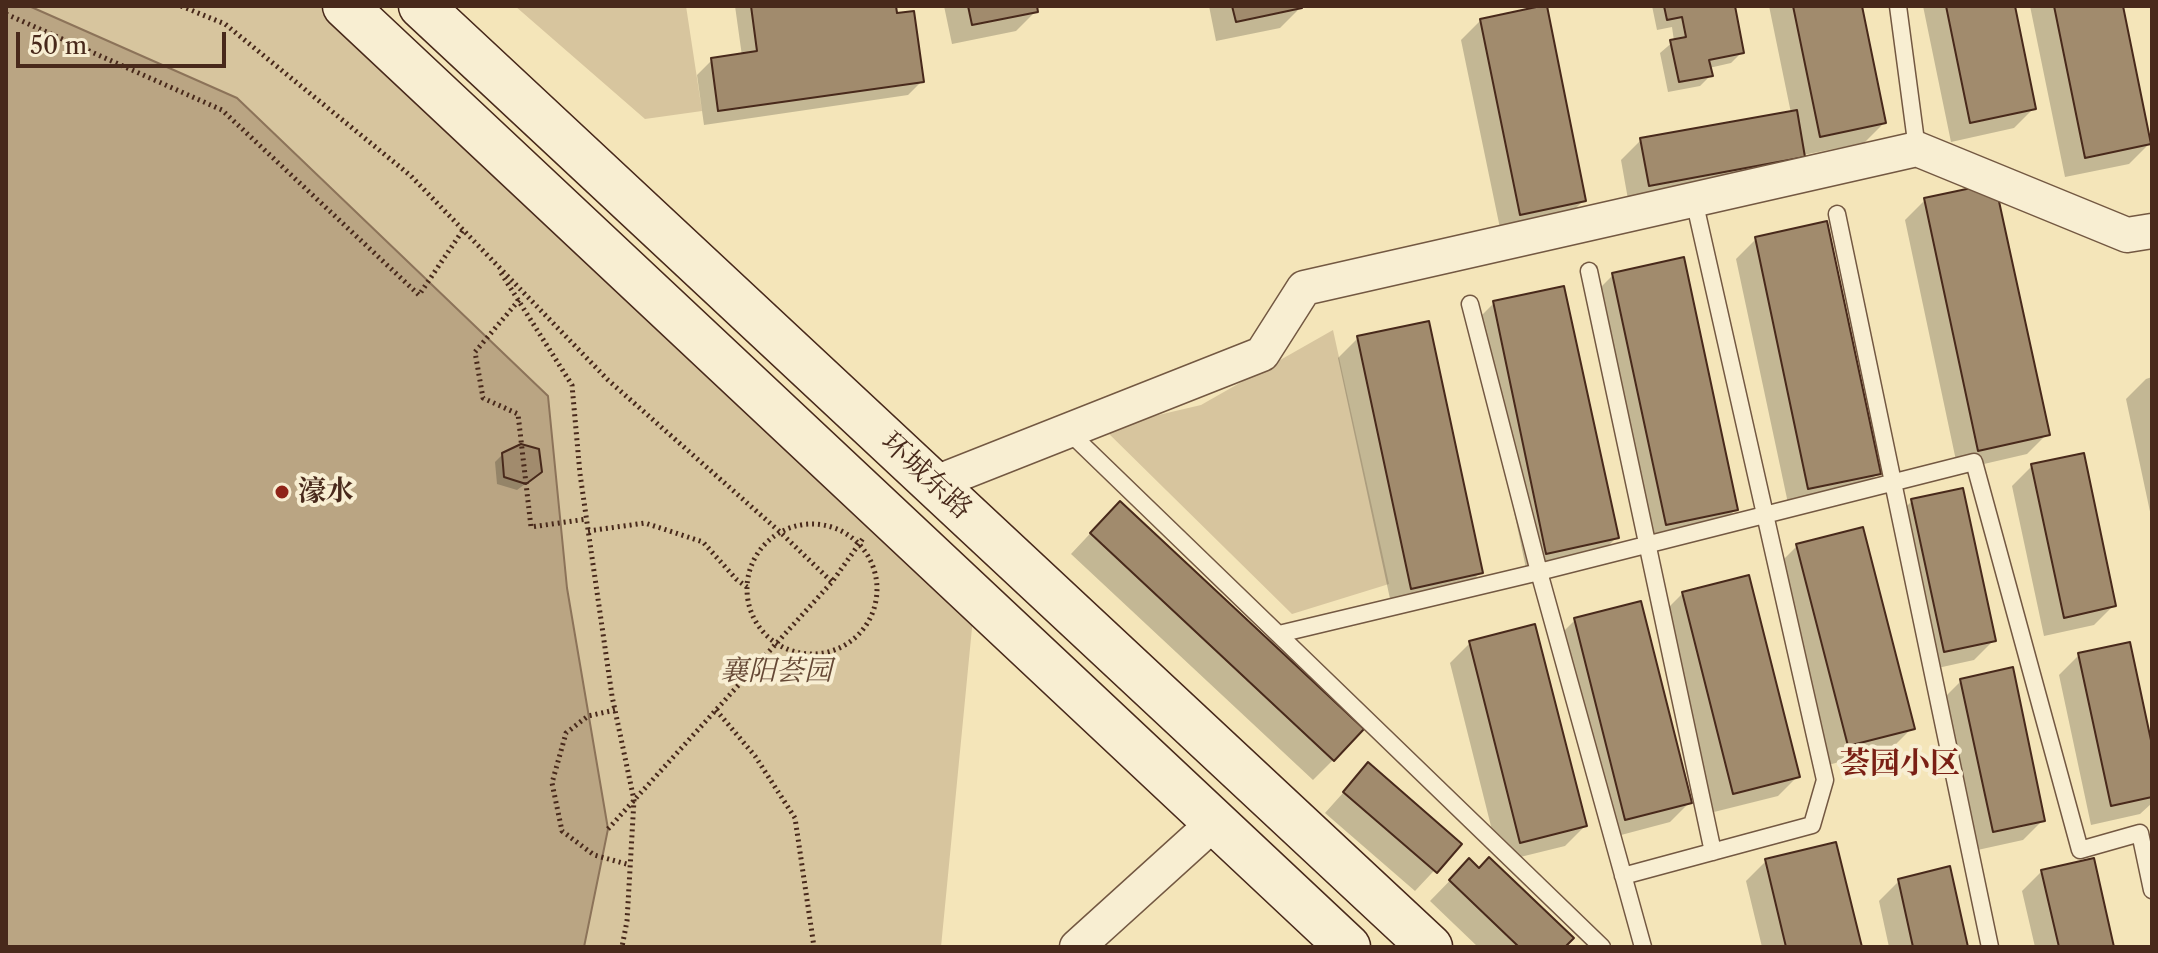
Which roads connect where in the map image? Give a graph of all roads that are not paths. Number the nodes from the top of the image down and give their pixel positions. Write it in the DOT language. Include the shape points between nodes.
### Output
graph roads {
  1 [pos="345,6"];
  2 [pos="421,6"];
  3 [pos="1898,6"];
  4 [pos="1917,149"];
  5 [pos="1694,200"];
  6 [pos="1837,214"];
  7 [pos="2152,231"];
  8 [pos="1589,271"];
  9 [pos="1470,304"];
  10 [pos="1068,431"];
  11 [pos="1892,482"];
  12 [pos="933,484"];
  13 [pos="1765,515"];
  14 [pos="1647,545"];
  15 [pos="1539,572"];
  16 [pos="1279,634"];
  17 [pos="1215,822"];
  18 [pos="1713,852"];
  19 [pos="1623,876"];
  20 [pos="2152,890"];
  21 [pos="1077,947"];
  22 [pos="1348,947"];
  23 [pos="1430,947"];
  24 [pos="1602,947"];
  25 [pos="1643,947"];
  26 [pos="1990,947"];
  1 -- 17 [label="main road, 环城东路" via="871,527"];
  2 -- 12 [label="main road, 环城东路"];
  3 -- 4 [label="lane"];
  4 -- 5 [label="street"];
  4 -- 7 [label="street" via="2127,235"];
  5 -- 10 [label="street" via="1304,288 1262,354"];
  5 -- 13 [label="lane"];
  6 -- 11 [label="lane"];
  8 -- 14 [label="lane"];
  9 -- 15 [label="lane"];
  10 -- 12 [label="street"];
  10 -- 16 [label="lane"];
  11 -- 13 [label="lane"];
  11 -- 20 [label="lane" via="1974,462 2080,850 2140,833"];
  11 -- 26 [label="lane"];
  12 -- 23 [label="main road, 环城东路"];
  13 -- 14 [label="lane"];
  13 -- 18 [label="lane" via="1825,780 1812,825"];
  14 -- 15 [label="lane"];
  14 -- 18 [label="lane"];
  15 -- 16 [label="lane"];
  15 -- 19 [label="lane"];
  16 -- 24 [label="lane"];
  17 -- 21 [label="street"];
  17 -- 22 [label="main road, 环城东路"];
  18 -- 19 [label="lane"];
  19 -- 25 [label="lane"];
}
